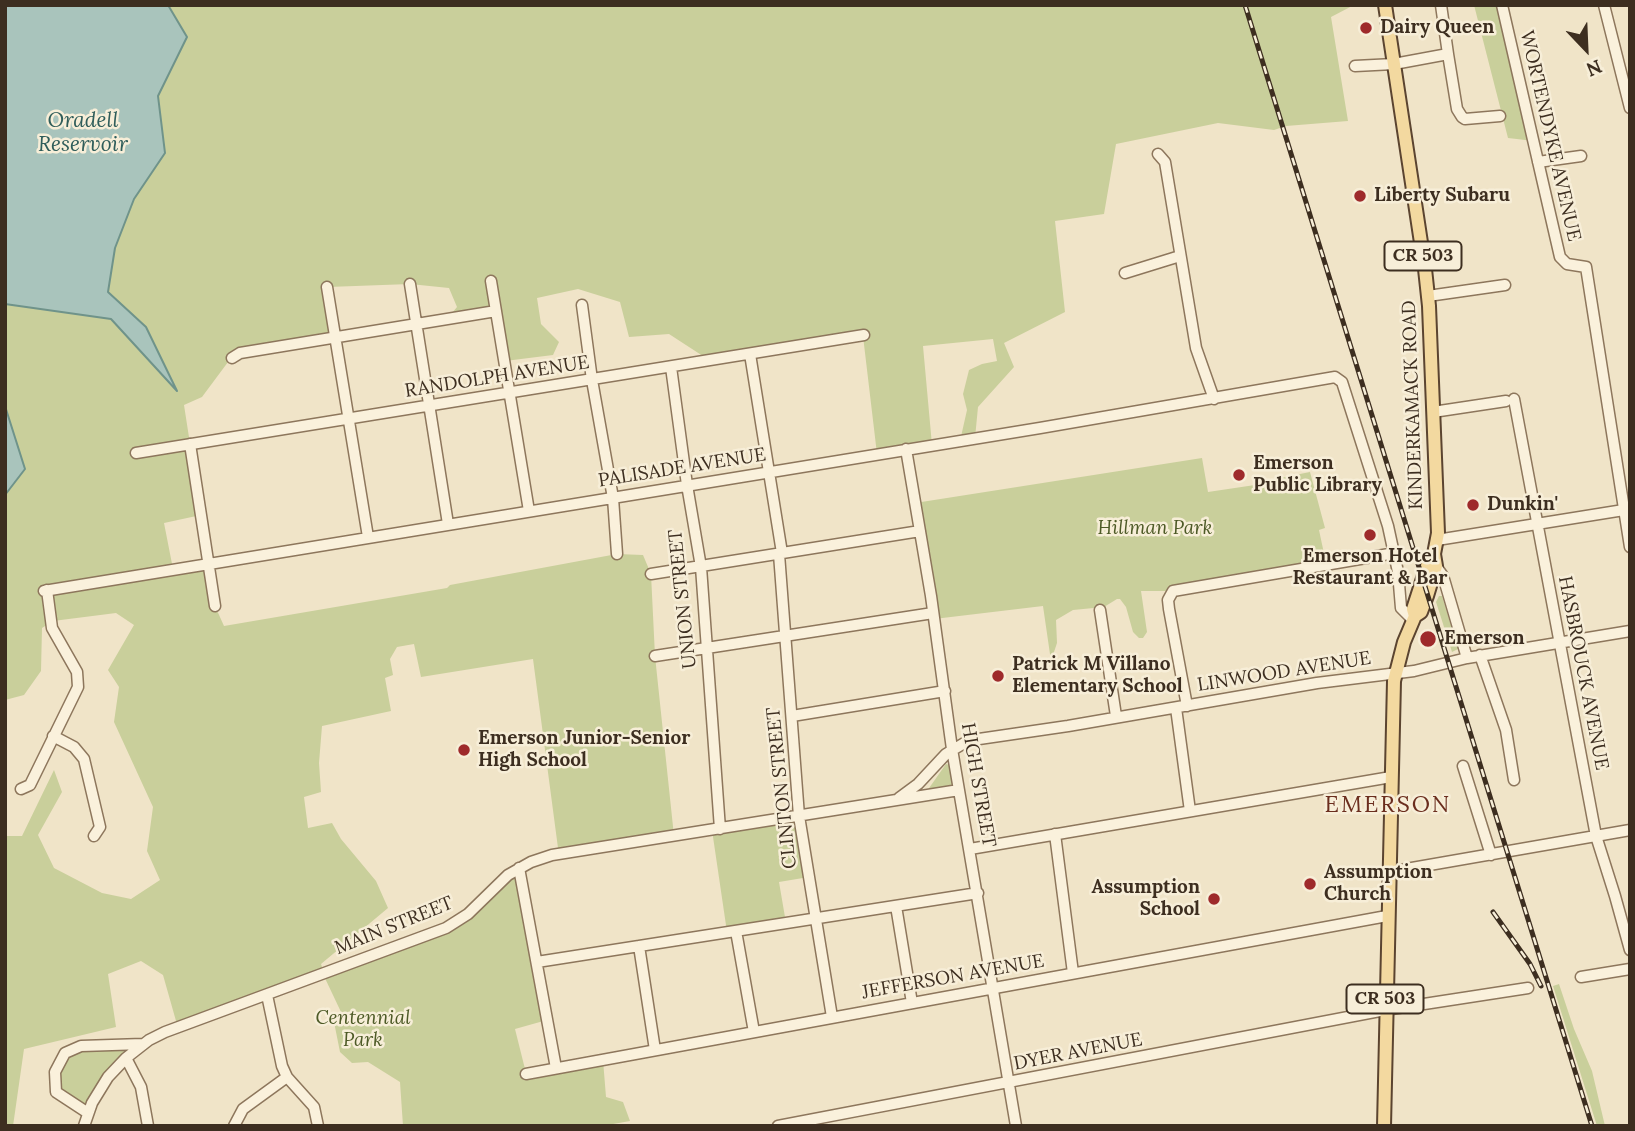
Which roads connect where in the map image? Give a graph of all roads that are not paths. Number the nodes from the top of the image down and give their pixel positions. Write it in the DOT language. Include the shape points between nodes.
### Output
graph roads {
  1 [pos="1385,5"];
  2 [pos="1441,5"];
  3 [pos="1502,5"];
  4 [pos="1604,5"];
  5 [pos="1448,54"];
  6 [pos="1394,64"];
  7 [pos="1355,66"];
  8 [pos="1630,108"];
  9 [pos="1500,116"];
  10 [pos="1158,154"];
  11 [pos="1581,156"];
  12 [pos="1538,162"];
  13 [pos="1180,256"];
  14 [pos="1125,272"];
  15 [pos="491,281"];
  16 [pos="411,284"];
  17 [pos="1505,285"];
  18 [pos="327,287"];
  19 [pos="1428,296"];
  20 [pos="582,304"];
  21 [pos="496,311"];
  22 [pos="417,325"];
  23 [pos="864,335"];
  24 [pos="335,338"];
  25 [pos="750,354"];
  26 [pos="232,358"];
  27 [pos="671,367"];
  28 [pos="592,380"];
  29 [pos="510,393"];
  30 [pos="1214,399"];
  31 [pos="430,405"];
  32 [pos="1433,412"];
  33 [pos="349,419"];
  34 [pos="190,444"];
  35 [pos="906,450"];
  36 [pos="136,453"];
  37 [pos="769,472"];
  38 [pos="687,485"];
  39 [pos="612,498"];
  40 [pos="1626,510"];
  41 [pos="529,511"];
  42 [pos="448,524"];
  43 [pos="1538,524"];
  44 [pos="920,531"];
  45 [pos="368,537"];
  46 [pos="1437,540"];
  47 [pos="1630,547"];
  48 [pos="1395,553"];
  49 [pos="617,554"];
  50 [pos="781,554"];
  51 [pos="1435,560"];
  52 [pos="209,563"];
  53 [pos="701,567"];
  54 [pos="651,574"];
  55 [pos="215,606"];
  56 [pos="1100,610"];
  57 [pos="933,613"];
  58 [pos="1414,618"];
  59 [pos="1630,631"];
  60 [pos="786,636"];
  61 [pos="1560,642"];
  62 [pos="707,649"];
  63 [pos="1480,655"];
  64 [pos="655,656"];
  65 [pos="1467,658"];
  66 [pos="1396,671"];
  67 [pos="945,691"];
  68 [pos="1187,706"];
  69 [pos="1176,708"];
  70 [pos="792,716"];
  71 [pos="1116,716"];
  72 [pos="53,736"];
  73 [pos="952,749"];
  74 [pos="1463,766"];
  75 [pos="1391,777"];
  76 [pos="1514,780"];
  77 [pos="21,789"];
  78 [pos="959,790"];
  79 [pos="882,803"];
  80 [pos="1190,811"];
  81 [pos="799,816"];
  82 [pos="720,829"];
  83 [pos="1630,830"];
  84 [pos="1055,834"];
  85 [pos="94,836"];
  86 [pos="1596,836"];
  87 [pos="970,849"];
  88 [pos="1491,855"];
  89 [pos="519,868"];
  90 [pos="1389,872"];
  91 [pos="978,893"];
  92 [pos="896,906"];
  93 [pos="1387,916"];
  94 [pos="816,918"];
  95 [pos="736,931"];
  96 [pos="639,946"];
  97 [pos="1630,950"];
  98 [pos="537,962"];
  99 [pos="1630,969"];
  100 [pos="1073,973"];
  101 [pos="1581,977"];
  102 [pos="994,988"];
  103 [pos="1528,988"];
  104 [pos="267,995"];
  105 [pos="912,1003"];
  106 [pos="1385,1010"];
  107 [pos="832,1017"];
  108 [pos="754,1032"];
  109 [pos="144,1044"];
  110 [pos="655,1050"];
  111 [pos="126,1058"];
  112 [pos="556,1068"];
  113 [pos="526,1074"];
  114 [pos="287,1077"];
  115 [pos="1010,1083"];
  116 [pos="88,1113"];
  117 [pos="84,1126"];
  118 [pos="148,1126"];
  119 [pos="234,1126"];
  120 [pos="318,1126"];
  121 [pos="778,1126"];
  122 [pos="1016,1126"];
  123 [pos="1384,1126"];
  1 -- 6 [label="main road, KINDERKAMACK ROAD / CR 503"];
  2 -- 5 [label="street"];
  3 -- 12 [label="street, WORTENDYKE AVENUE"];
  4 -- 8 [label="street"];
  5 -- 6 [label="street"];
  5 -- 9 [label="street" via="1462,117"];
  6 -- 7 [label="street"];
  6 -- 19 [label="main road, KINDERKAMACK ROAD / CR 503"];
  10 -- 13 [label="street" via="1166,162"];
  11 -- 12 [label="street"];
  12 -- 40 [label="street, WORTENDYKE AVENUE" via="1560,257 1567,264 1586,267"];
  13 -- 14 [label="street"];
  13 -- 30 [label="street" via="1196,348"];
  15 -- 21 [label="street"];
  16 -- 22 [label="street"];
  17 -- 19 [label="street"];
  18 -- 24 [label="street"];
  19 -- 32 [label="main road, KINDERKAMACK ROAD / CR 503"];
  20 -- 28 [label="street"];
  21 -- 22 [label="street"];
  21 -- 29 [label="street"];
  22 -- 24 [label="street"];
  22 -- 31 [label="street"];
  23 -- 25 [label="street, RANDOLPH AVENUE"];
  24 -- 26 [label="street"];
  24 -- 33 [label="street"];
  25 -- 27 [label="street, RANDOLPH AVENUE"];
  25 -- 37 [label="street, CLINTON STREET"];
  27 -- 28 [label="street, RANDOLPH AVENUE"];
  27 -- 38 [label="street, UNION STREET"];
  28 -- 29 [label="street, RANDOLPH AVENUE"];
  28 -- 39 [label="street"];
  29 -- 31 [label="street, RANDOLPH AVENUE"];
  29 -- 41 [label="street"];
  30 -- 35 [label="street, PALISADE AVENUE"];
  30 -- 48 [label="street, PALISADE AVENUE" via="1335,377 1342,382"];
  31 -- 33 [label="street, RANDOLPH AVENUE"];
  31 -- 42 [label="street"];
  32 -- 43 [label="street, HASBROUCK AVENUE" via="1510,400"];
  32 -- 46 [label="main road, KINDERKAMACK ROAD / CR 503"];
  33 -- 34 [label="street, RANDOLPH AVENUE"];
  33 -- 45 [label="street"];
  34 -- 36 [label="street, RANDOLPH AVENUE"];
  34 -- 52 [label="street"];
  35 -- 37 [label="street, PALISADE AVENUE"];
  35 -- 44 [label="street, HIGH STREET"];
  37 -- 38 [label="street, PALISADE AVENUE"];
  37 -- 50 [label="street, CLINTON STREET"];
  38 -- 39 [label="street, PALISADE AVENUE"];
  38 -- 53 [label="street, UNION STREET"];
  39 -- 41 [label="street, PALISADE AVENUE"];
  39 -- 49 [label="street"];
  40 -- 43 [label="street"];
  40 -- 47 [label="street, WORTENDYKE AVENUE"];
  41 -- 42 [label="street, PALISADE AVENUE"];
  42 -- 45 [label="street, PALISADE AVENUE"];
  43 -- 46 [label="street"];
  43 -- 61 [label="street, HASBROUCK AVENUE"];
  44 -- 50 [label="street"];
  44 -- 57 [label="street, HIGH STREET"];
  45 -- 52 [label="street, PALISADE AVENUE"];
  46 -- 51 [label="main road, KINDERKAMACK ROAD / CR 503"];
  48 -- 58 [label="street" via="1401,608"];
  48 -- 68 [label="street" via="1177,588 1170,595 1169,610"];
  50 -- 53 [label="street"];
  50 -- 60 [label="street, CLINTON STREET"];
  51 -- 58 [label="main road, KINDERKAMACK ROAD / CR 503" via="1428,563"];
  51 -- 65 [label="street"];
  52 -- 55 [label="street"];
  52 -- 72 [label="street, PALISADE AVENUE" via="45,590 52,628 78,679"];
  53 -- 54 [label="street"];
  53 -- 62 [label="street, UNION STREET"];
  56 -- 71 [label="street"];
  57 -- 60 [label="street"];
  57 -- 67 [label="street, HIGH STREET"];
  58 -- 66 [label="main road, KINDERKAMACK ROAD / CR 503"];
  59 -- 61 [label="street, LINWOOD AVENUE"];
  60 -- 62 [label="street"];
  60 -- 70 [label="street, CLINTON STREET"];
  61 -- 63 [label="street, LINWOOD AVENUE"];
  61 -- 86 [label="street, HASBROUCK AVENUE"];
  62 -- 64 [label="street"];
  62 -- 82 [label="street, UNION STREET"];
  63 -- 65 [label="street, LINWOOD AVENUE"];
  63 -- 76 [label="street" via="1506,730"];
  65 -- 66 [label="street, LINWOOD AVENUE"];
  66 -- 68 [label="street, LINWOOD AVENUE"];
  66 -- 75 [label="main road, KINDERKAMACK ROAD / CR 503"];
  67 -- 70 [label="street"];
  67 -- 73 [label="street, HIGH STREET"];
  68 -- 69 [label="street, LINWOOD AVENUE"];
  69 -- 71 [label="street, LINWOOD AVENUE"];
  69 -- 80 [label="street"];
  70 -- 81 [label="street, CLINTON STREET"];
  71 -- 73 [label="street, LINWOOD AVENUE" via="979,739"];
  72 -- 77 [label="street" via="30,785"];
  72 -- 85 [label="street" via="74,747 83,759 100,827"];
  73 -- 78 [label="street, HIGH STREET"];
  73 -- 79 [label="street, LINWOOD AVENUE" via="908,793"];
  74 -- 88 [label="street"];
  75 -- 80 [label="street"];
  75 -- 90 [label="main road, KINDERKAMACK ROAD / CR 503"];
  78 -- 79 [label="street, MAIN STREET"];
  78 -- 87 [label="street, HIGH STREET"];
  79 -- 81 [label="street, MAIN STREET"];
  80 -- 84 [label="street"];
  81 -- 82 [label="street, MAIN STREET"];
  81 -- 94 [label="street, CLINTON STREET"];
  82 -- 89 [label="street, MAIN STREET" via="552,855"];
  83 -- 86 [label="street"];
  84 -- 87 [label="street"];
  84 -- 100 [label="street"];
  86 -- 88 [label="street"];
  86 -- 97 [label="street, HASBROUCK AVENUE"];
  87 -- 91 [label="street, HIGH STREET"];
  88 -- 90 [label="street"];
  89 -- 98 [label="street"];
  89 -- 104 [label="street, MAIN STREET" via="446,928"];
  90 -- 93 [label="main road, KINDERKAMACK ROAD / CR 503"];
  91 -- 92 [label="street"];
  91 -- 102 [label="street, HIGH STREET"];
  92 -- 94 [label="street"];
  92 -- 105 [label="street"];
  93 -- 100 [label="street, JEFFERSON AVENUE"];
  93 -- 106 [label="main road, KINDERKAMACK ROAD / CR 503"];
  94 -- 95 [label="street"];
  94 -- 107 [label="street, CLINTON STREET"];
  95 -- 96 [label="street"];
  95 -- 108 [label="street"];
  96 -- 98 [label="street"];
  96 -- 110 [label="street"];
  98 -- 112 [label="street"];
  99 -- 101 [label="street"];
  100 -- 102 [label="street, JEFFERSON AVENUE"];
  102 -- 105 [label="street, JEFFERSON AVENUE"];
  102 -- 115 [label="street, HIGH STREET"];
  103 -- 106 [label="street, DYER AVENUE"];
  104 -- 109 [label="street, MAIN STREET"];
  104 -- 114 [label="street"];
  105 -- 107 [label="street, JEFFERSON AVENUE"];
  106 -- 115 [label="street, DYER AVENUE"];
  106 -- 123 [label="main road, KINDERKAMACK ROAD / CR 503"];
  107 -- 108 [label="street, JEFFERSON AVENUE"];
  108 -- 110 [label="street, JEFFERSON AVENUE"];
  109 -- 111 [label="street, MAIN STREET"];
  109 -- 116 [label="street" via="81,1046 65,1053 55,1072 56,1091"];
  110 -- 112 [label="street, JEFFERSON AVENUE"];
  111 -- 116 [label="street, MAIN STREET" via="101,1087"];
  111 -- 118 [label="street" via="141,1087"];
  112 -- 113 [label="street, JEFFERSON AVENUE"];
  114 -- 119 [label="street" via="243,1109"];
  114 -- 120 [label="street" via="314,1107"];
  115 -- 121 [label="street, DYER AVENUE"];
  115 -- 122 [label="street, HIGH STREET"];
  116 -- 117 [label="street, MAIN STREET"];
}
